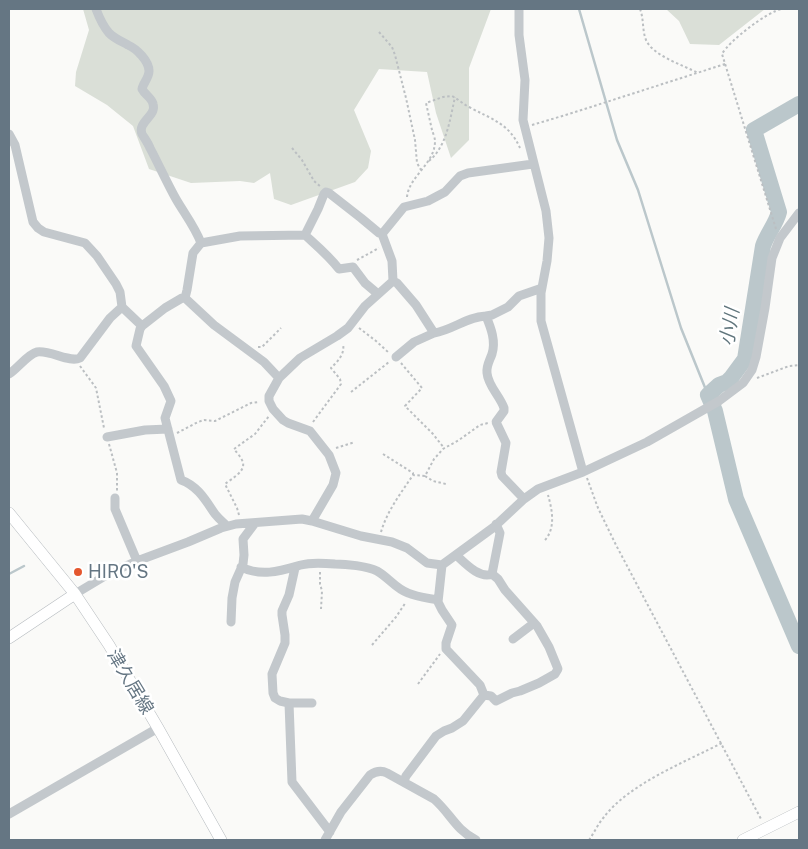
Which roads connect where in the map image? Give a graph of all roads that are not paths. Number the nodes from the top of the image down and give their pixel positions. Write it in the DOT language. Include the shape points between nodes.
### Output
graph roads {
  1 [pos="96,9"];
  2 [pos="519,9"];
  3 [pos="9,134"];
  4 [pos="529,164"];
  5 [pos="799,213"];
  6 [pos="382,234"];
  7 [pos="305,235"];
  8 [pos="201,242"];
  9 [pos="393,281"];
  10 [pos="542,288"];
  11 [pos="378,294"];
  12 [pos="185,298"];
  13 [pos="122,307"];
  14 [pos="486,316"];
  15 [pos="142,326"];
  16 [pos="434,333"];
  17 [pos="395,357"];
  18 [pos="9,374"];
  19 [pos="279,378"];
  20 [pos="169,431"];
  21 [pos="107,437"];
  22 [pos="584,472"];
  23 [pos="115,498"];
  24 [pos="524,499"];
  25 [pos="9,513"];
  26 [pos="312,521"];
  27 [pos="255,523"];
  28 [pos="496,524"];
  29 [pos="227,526"];
  30 [pos="456,555"];
  31 [pos="137,561"];
  32 [pos="442,565"];
  33 [pos="241,567"];
  34 [pos="295,568"];
  35 [pos="492,574"];
  36 [pos="76,594"];
  37 [pos="438,600"];
  38 [pos="232,622"];
  39 [pos="534,623"];
  40 [pos="9,638"];
  41 [pos="513,639"];
  42 [pos="484,695"];
  43 [pos="289,702"];
  44 [pos="312,703"];
  45 [pos="158,728"];
  46 [pos="404,781"];
  47 [pos="799,812"];
  48 [pos="9,814"];
  49 [pos="330,832"];
  50 [pos="221,840"];
  51 [pos="324,840"];
  52 [pos="476,840"];
  53 [pos="743,840"];
  1 -- 8 [label="street" via="109,33 135,50 148,65 149,74 142,89 154,106 141,128 142,133"];
  2 -- 4 [label="street" via="525,80 523,120"];
  3 -- 13 [label="street" via="15,145 33,222 44,232 85,243 116,284"];
  4 -- 6 [label="street" via="468,174 457,179 442,194 404,207"];
  4 -- 10 [label="street" via="546,211 549,238"];
  5 -- 22 [label="street" via="780,238 772,258 756,357 743,383 719,401 647,442"];
  6 -- 7 [label="street" via="326,192"];
  6 -- 9 [label="street" via="393,266"];
  7 -- 8 [label="street" via="240,236"];
  7 -- 11 [label="street" via="339,269 353,267"];
  8 -- 12 [label="street" via="193,253"];
  9 -- 11 [label="street"];
  9 -- 16 [label="street" via="416,305"];
  10 -- 14 [label="street" via="520,296 508,307"];
  10 -- 22 [label="street" via="541,322"];
  11 -- 19 [label="street" via="364,306 348,328 306,353"];
  12 -- 15 [label="street" via="165,308"];
  12 -- 19 [label="street"];
  13 -- 15 [label="street"];
  13 -- 18 [label="street" via="77,360 37,352"];
  14 -- 16 [label="street"];
  14 -- 24 [label="street" via="493,335 492,355 486,372 504,408 496,422 506,443 501,472"];
  15 -- 20 [label="street" via="136,346 161,381 171,402 165,418"];
  16 -- 17 [label="street" via="414,342"];
  19 -- 26 [label="street" via="270,392 274,411 288,423 310,431 329,455 336,473 333,485"];
  20 -- 21 [label="street" via="145,430"];
  20 -- 29 [label="street" via="181,480 196,488"];
  22 -- 24 [label="street" via="538,489"];
  23 -- 31 [label="street" via="116,509"];
  24 -- 28 [label="street"];
  25 -- 36 [label="main road, 津久居線"];
  26 -- 27 [label="street"];
  26 -- 32 [label="street" via="392,542 407,548 427,563"];
  27 -- 29 [label="street"];
  27 -- 33 [label="street" via="242,539 244,555"];
  28 -- 30 [label="street"];
  28 -- 35 [label="street" via="500,533"];
  29 -- 31 [label="street"];
  30 -- 32 [label="street"];
  30 -- 35 [label="street" via="481,575"];
  31 -- 36 [label="street"];
  32 -- 37 [label="street"];
  33 -- 34 [label="street" via="263,573"];
  33 -- 38 [label="street" via="232,598"];
  34 -- 37 [label="street" via="312,563 333,563 375,570 408,594"];
  34 -- 43 [label="street" via="282,611 285,643 272,674 275,698"];
  35 -- 39 [label="street"];
  36 -- 40 [label="main road"];
  36 -- 45 [label="main road, 津久居線"];
  37 -- 42 [label="street" via="452,624 445,648 480,685"];
  39 -- 41 [label="street"];
  39 -- 42 [label="street" via="549,647 557,672 496,701"];
  42 -- 46 [label="street" via="462,721 436,736"];
  43 -- 44 [label="street"];
  43 -- 49 [label="street" via="292,782"];
  45 -- 48 [label="street"];
  45 -- 50 [label="main road, 津久居線"];
  46 -- 49 [label="street" via="388,772 374,772 341,812"];
  46 -- 52 [label="street" via="434,799 466,835"];
  47 -- 53 [label="main road"];
  49 -- 51 [label="street"];
}
